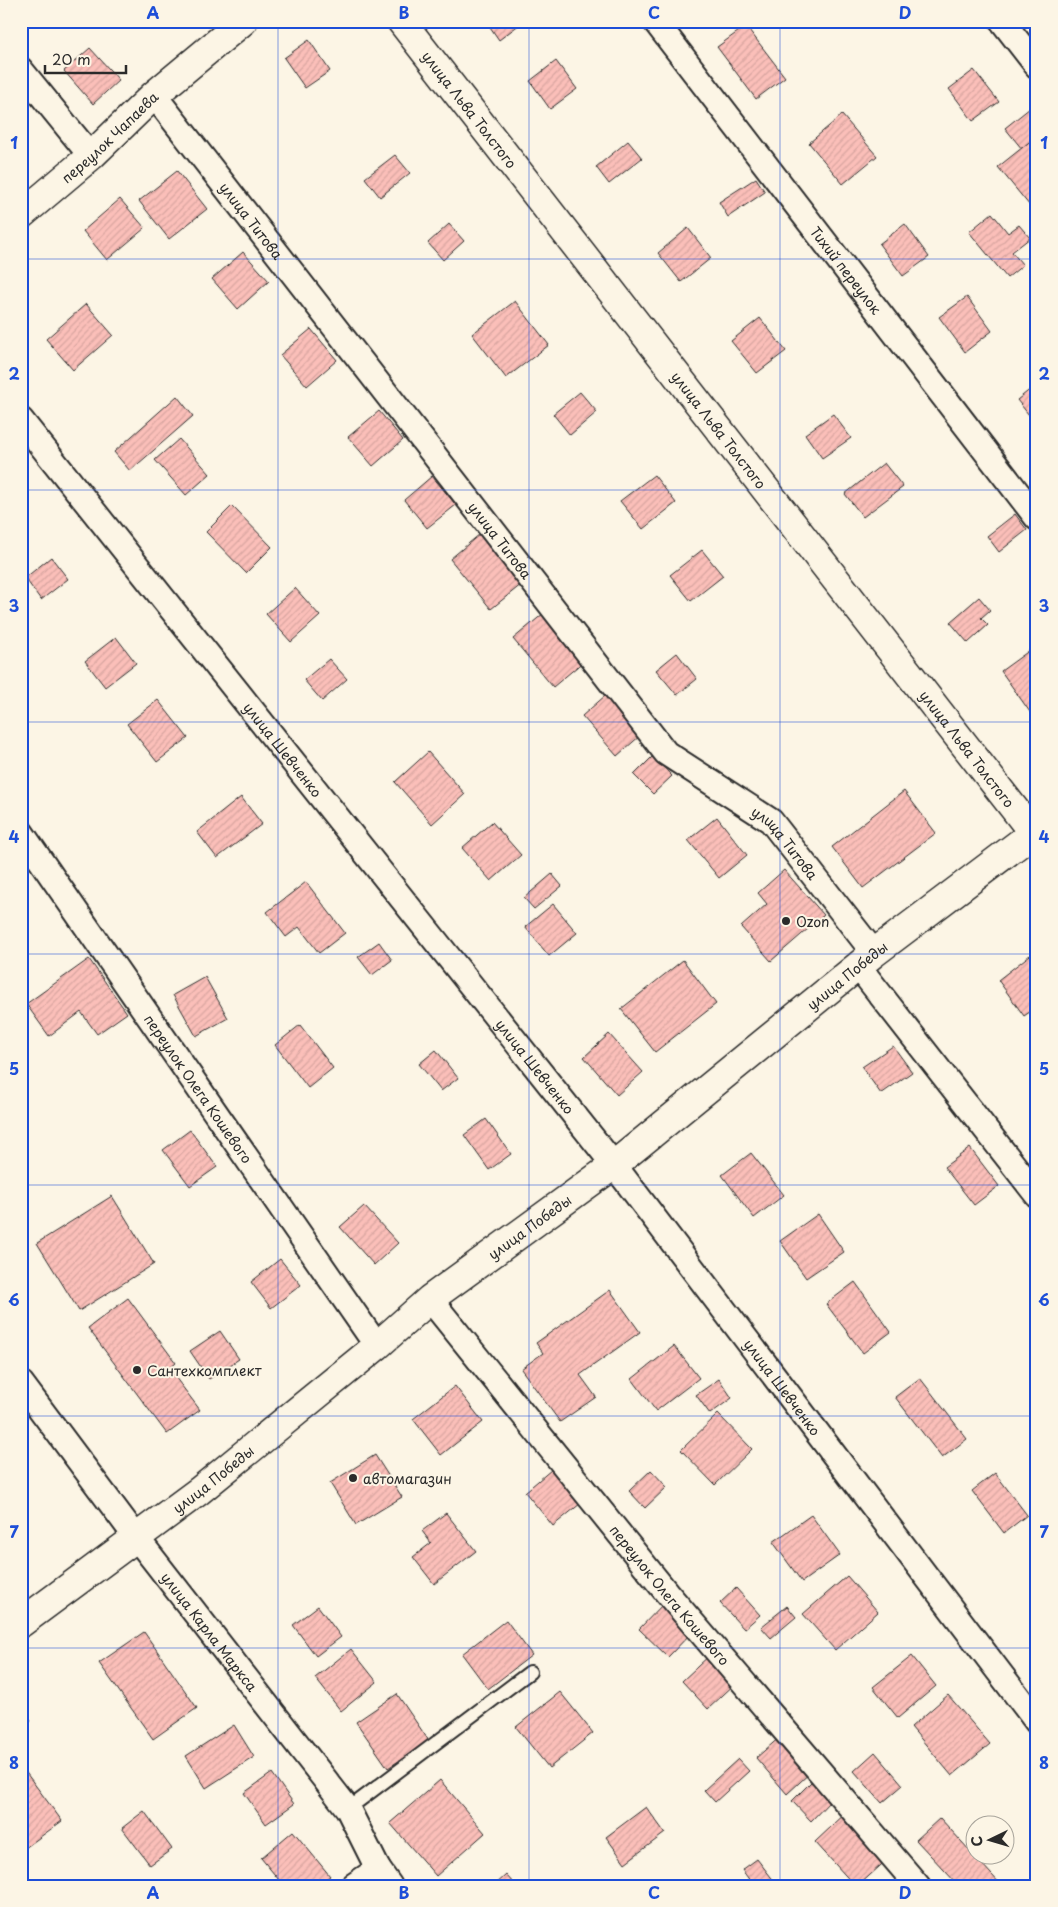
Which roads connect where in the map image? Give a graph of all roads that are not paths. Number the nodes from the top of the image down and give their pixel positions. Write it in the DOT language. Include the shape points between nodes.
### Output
graph roads {
  1 [pos="244,21"];
  2 [pos="401,21"];
  3 [pos="655,21"];
  4 [pos="1002,21"];
  5 [pos="1037,66"];
  6 [pos="21,70"];
  7 [pos="154,95"];
  8 [pos="91,156"];
  9 [pos="21,215"];
  10 [pos="21,420"];
  11 [pos="1037,518"];
  12 [pos="21,832"];
  13 [pos="1035,834"];
  14 [pos="866,959"];
  15 [pos="614,1165"];
  16 [pos="1037,1195"];
  17 [pos="430,1299"];
  18 [pos="377,1346"];
  19 [pos="21,1383"];
  20 [pos="136,1537"];
  21 [pos="21,1623"];
  22 [pos="530,1672"];
  23 [pos="1037,1722"];
  24 [pos="348,1809"];
  25 [pos="384,1877"];
  26 [pos="353,1886"];
  27 [pos="918,1886"];
  1 -- 7 [label="street, переулок Чапаева"];
  2 -- 13 [label="street, улица Льва Толстого"];
  3 -- 11 [label="street, Тихий переулок"];
  4 -- 5 [label="street"];
  6 -- 8 [label="street"];
  7 -- 8 [label="street, переулок Чапаева"];
  7 -- 14 [label="street, улица Титова" via="666,753 771,820"];
  8 -- 9 [label="street, переулок Чапаева"];
  10 -- 15 [label="street, улица Шевченко"];
  12 -- 18 [label="street, переулок Олега Кошевого"];
  13 -- 14 [label="street, улица Победы"];
  14 -- 15 [label="street, улица Победы"];
  14 -- 16 [label="street, улица Титова"];
  15 -- 17 [label="street, улица Победы"];
  15 -- 23 [label="street, улица Шевченко"];
  17 -- 18 [label="street, улица Победы"];
  17 -- 27 [label="street, переулок Олега Кошевого" via="667,1594"];
  18 -- 20 [label="street, улица Победы" via="199,1491"];
  19 -- 20 [label="street, улица Карла Маркса"];
  20 -- 21 [label="street, улица Победы"];
  20 -- 24 [label="street, улица Карла Маркса"];
  22 -- 24 [label="lane"];
  24 -- 25 [label="street, улица Карла Маркса"];
  25 -- 26 [label="street"];
}
